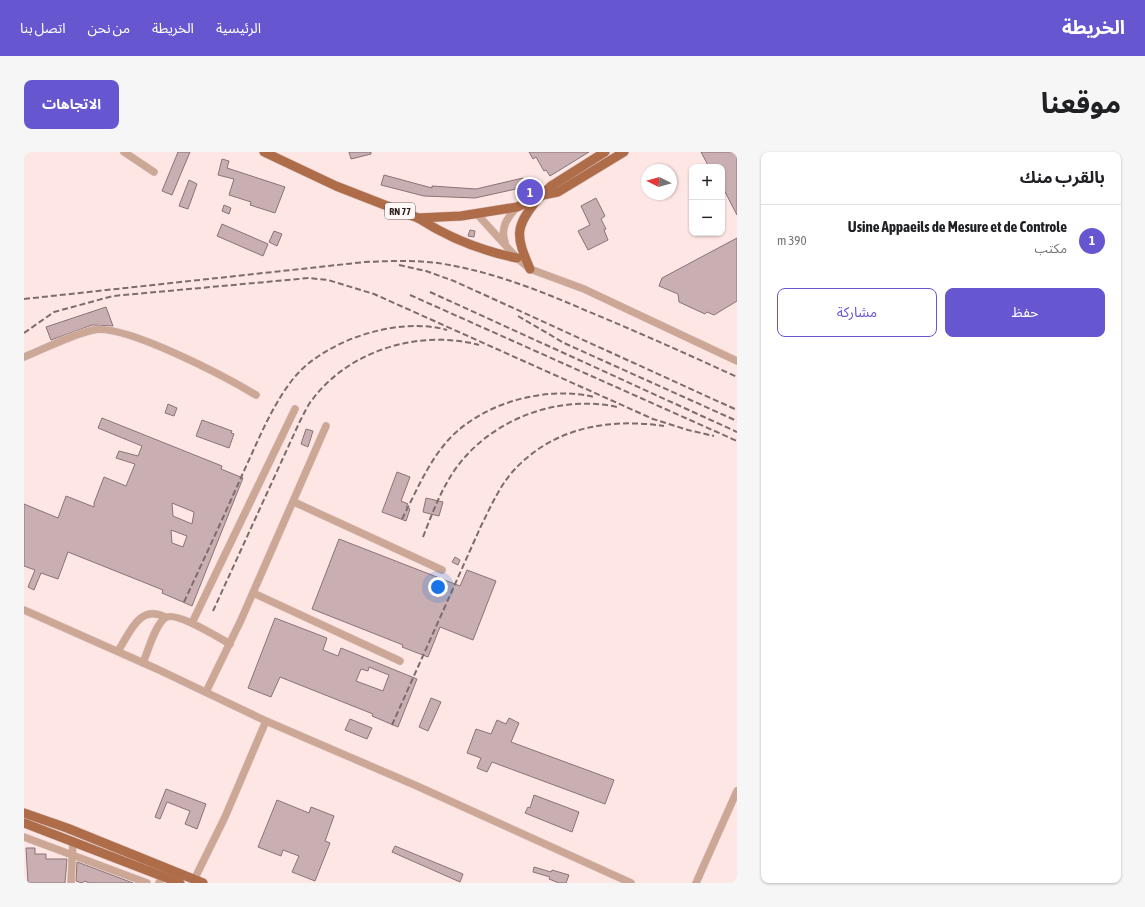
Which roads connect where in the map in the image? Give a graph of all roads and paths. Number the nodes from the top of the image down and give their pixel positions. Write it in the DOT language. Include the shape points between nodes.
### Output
graph roads {
  1 [pos="124,152"];
  2 [pos="264,152"];
  3 [pos="605,152"];
  4 [pos="624,152"];
  5 [pos="154,172"];
  6 [pos="541,196"];
  7 [pos="517,207"];
  8 [pos="477,214"];
  9 [pos="418,218"];
  10 [pos="506,244"];
  11 [pos="518,258"];
  12 [pos="530,269"];
  13 [pos="24,357"];
  14 [pos="737,361"];
  15 [pos="256,395"];
  16 [pos="295,409"];
  17 [pos="326,426"];
  18 [pos="294,502"];
  19 [pos="442,570"];
  20 [pos="253,593"];
  21 [pos="24,610"];
  22 [pos="165,617"];
  23 [pos="192,623"];
  24 [pos="230,644"];
  25 [pos="118,651"];
  26 [pos="400,661"];
  27 [pos="143,663"];
  28 [pos="206,692"];
  29 [pos="266,721"];
  30 [pos="737,791"];
  31 [pos="24,813"];
  32 [pos="24,823"];
  33 [pos="24,836"];
  34 [pos="73,841"];
  35 [pos="71,855"];
  36 [pos="161,879"];
  37 [pos="198,881"];
  38 [pos="71,883"];
  39 [pos="147,883"];
  40 [pos="180,883"];
  41 [pos="631,883"];
  42 [pos="696,883"];
  1 -- 5 [label="street"];
  2 -- 9 [label="main road, RN 77" via="336,186"];
  3 -- 6 [label="main road, RN 77" via="550,186"];
  4 -- 6 [label="main road, RN 77" via="558,192"];
  6 -- 7 [label="main road, RN 77"];
  6 -- 12 [label="main road" via="526,212 519,229 522,251"];
  7 -- 8 [label="main road, RN 77"];
  7 -- 10 [label="street" via="505,223 503,237"];
  8 -- 9 [label="main road, RN 77"];
  8 -- 10 [label="street"];
  9 -- 11 [label="main road" via="437,230 483,250"];
  10 -- 11 [label="street"];
  11 -- 12 [label="street"];
  12 -- 14 [label="street" via="584,289"];
  13 -- 15 [label="street" via="93,330 106,329 135,337 225,377"];
  16 -- 23 [label="street"];
  17 -- 18 [label="street"];
  18 -- 19 [label="street"];
  18 -- 20 [label="street"];
  20 -- 24 [label="street"];
  20 -- 26 [label="street"];
  21 -- 25 [label="street"];
  22 -- 23 [label="street" via="170,616"];
  22 -- 25 [label="street" via="157,613 140,617"];
  22 -- 27 [label="street" via="159,624"];
  23 -- 24 [label="street"];
  24 -- 28 [label="street"];
  25 -- 27 [label="street"];
  27 -- 28 [label="street"];
  28 -- 29 [label="street"];
  29 -- 37 [label="street"];
  29 -- 41 [label="street"];
  30 -- 42 [label="street"];
  31 -- 37 [label="main road"];
  32 -- 34 [label="main road"];
  33 -- 35 [label="street"];
  34 -- 35 [label="street"];
  34 -- 36 [label="main road"];
  35 -- 38 [label="street"];
  35 -- 39 [label="street"];
  36 -- 40 [label="main road"];
}
